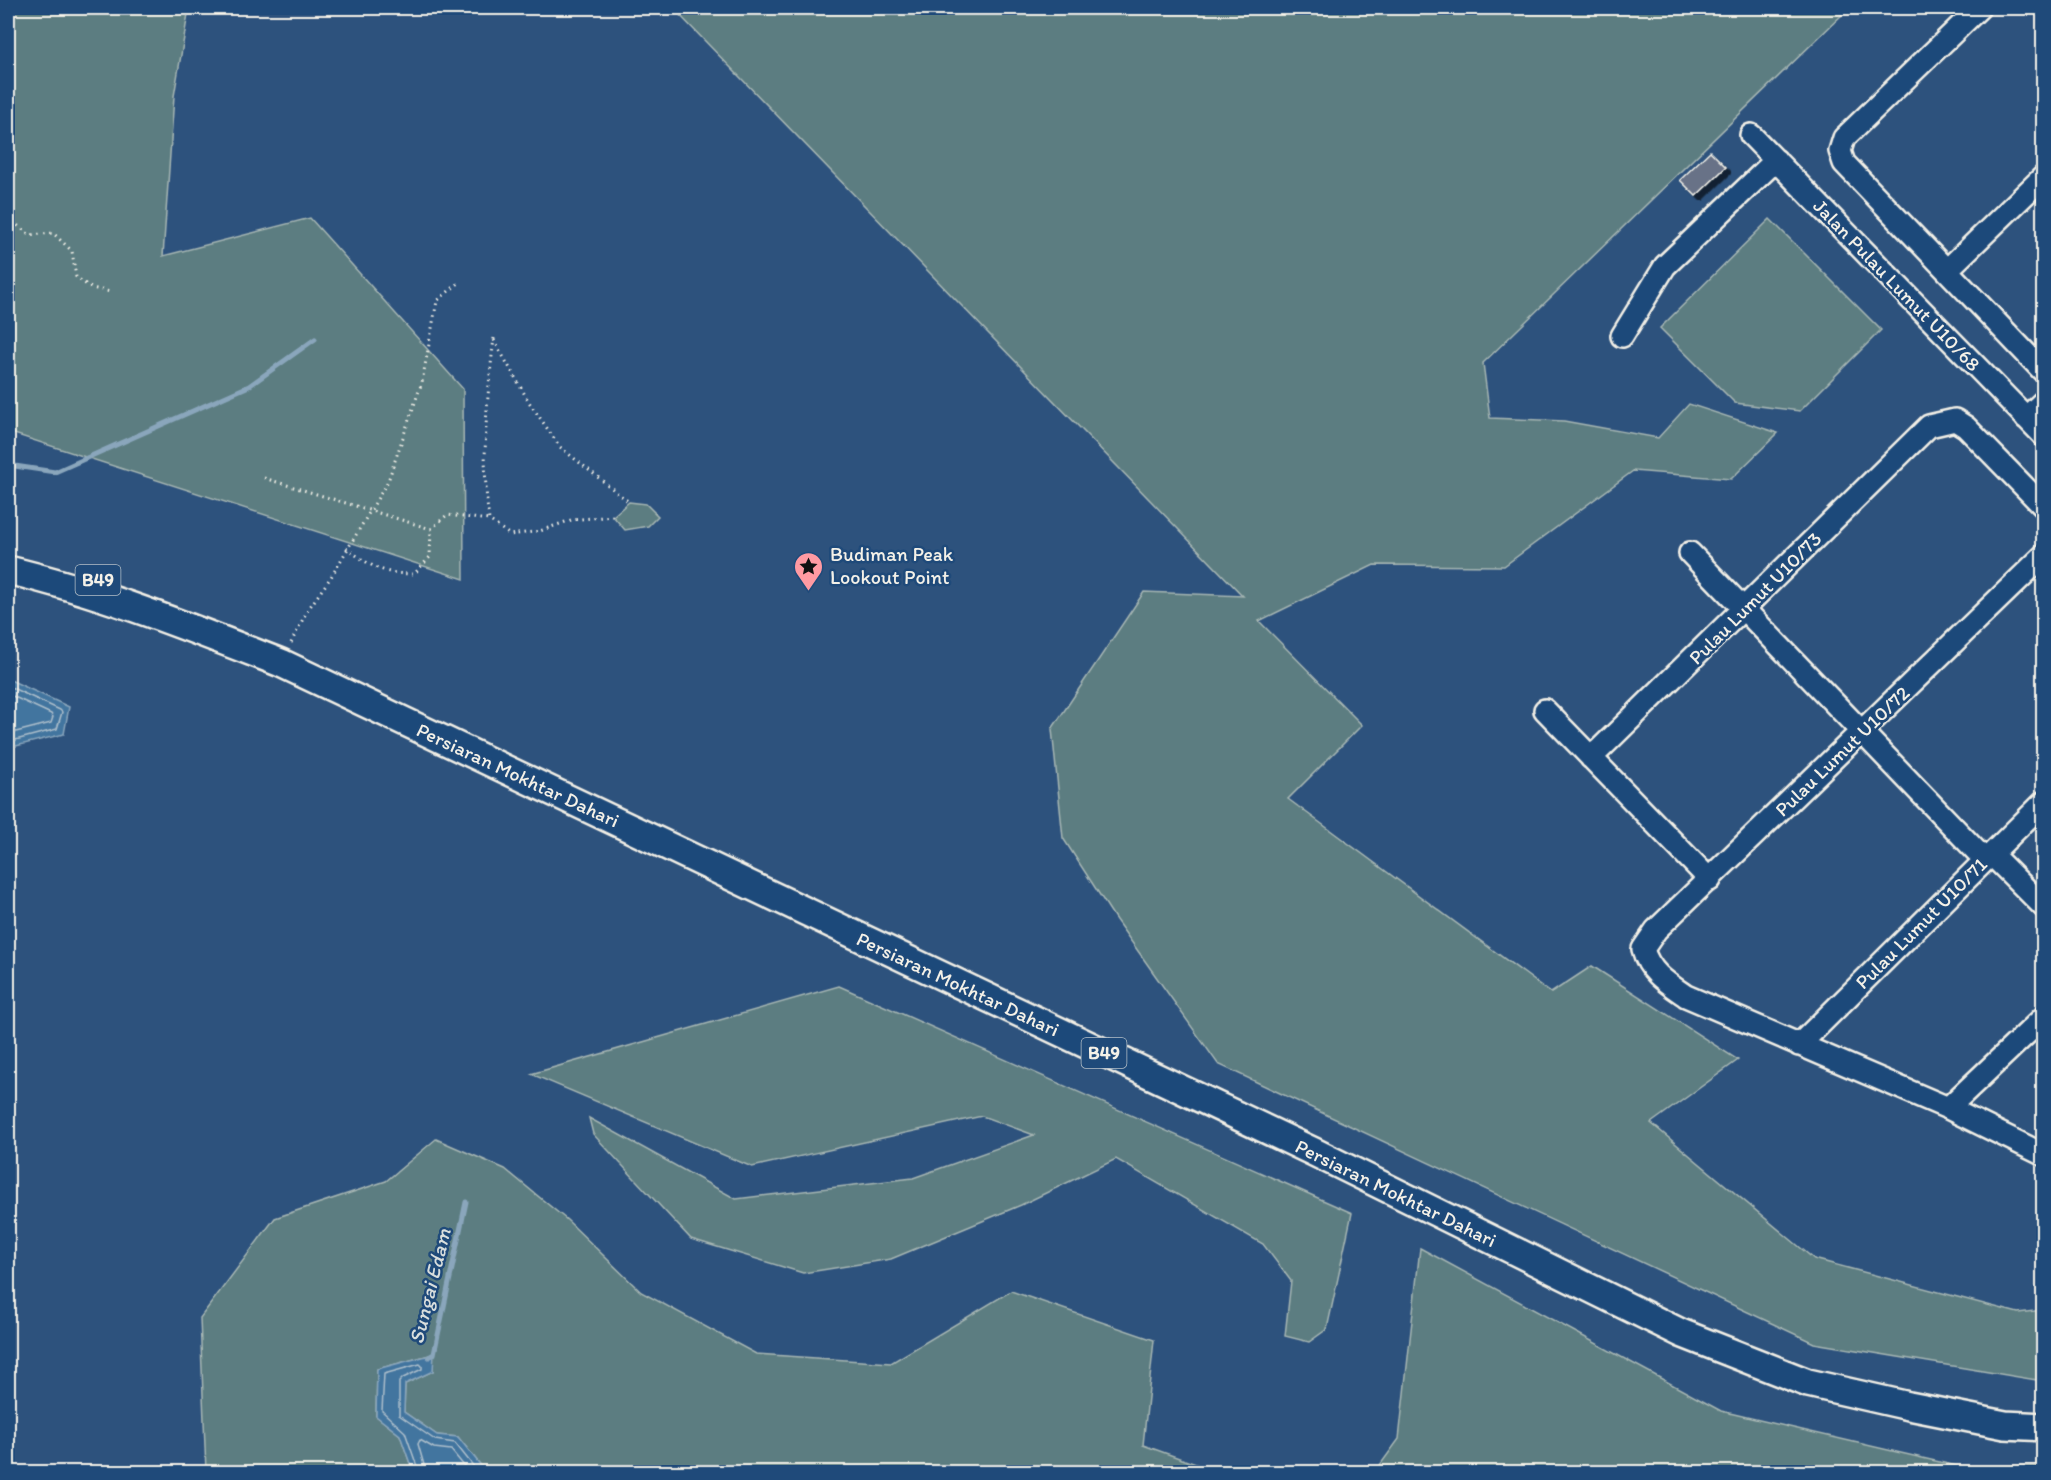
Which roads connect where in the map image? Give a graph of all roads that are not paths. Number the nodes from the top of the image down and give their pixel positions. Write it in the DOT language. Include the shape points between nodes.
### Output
graph roads {
  1 [pos="1979,8"];
  2 [pos="1751,135"];
  3 [pos="1776,160"];
  4 [pos="2043,176"];
  5 [pos="1947,270"];
  6 [pos="1622,336"];
  7 [pos="2043,372"];
  8 [pos="2043,401"];
  9 [pos="2026,418"];
  10 [pos="2043,436"];
  11 [pos="2043,507"];
  12 [pos="1690,553"];
  13 [pos="8,554"];
  14 [pos="2043,555"];
  15 [pos="8,570"];
  16 [pos="1744,610"];
  17 [pos="181,624"];
  18 [pos="1545,710"];
  19 [pos="1862,733"];
  20 [pos="1591,758"];
  21 [pos="2043,802"];
  22 [pos="1988,857"];
  23 [pos="1710,880"];
  24 [pos="2043,907"];
  25 [pos="2043,1017"];
  26 [pos="1799,1044"];
  27 [pos="1948,1108"];
  28 [pos="2043,1155"];
  29 [pos="2043,1427"];
  1 -- 5 [label="street" via="1844,138 1840,151 1844,163"];
  2 -- 3 [label="street, Jalan Pulau Lumut U10/68"];
  3 -- 6 [label="street" via="1665,266"];
  3 -- 9 [label="street, Jalan Pulau Lumut U10/68"];
  4 -- 5 [label="street"];
  5 -- 7 [label="street"];
  8 -- 9 [label="street"];
  9 -- 10 [label="street, Jalan Pulau Lumut U10/68"];
  11 -- 16 [label="street, Pulau Lumut U10/73" via="1955,420 1929,426"];
  12 -- 16 [label="street"];
  13 -- 17 [label="main road, Persiaran Mokhtar Dahari / B49" via="62,567 123,589"];
  14 -- 19 [label="street, Pulau Lumut U10/72"];
  15 -- 17 [label="main road, Persiaran Mokhtar Dahari / B49"];
  16 -- 19 [label="street"];
  16 -- 20 [label="street, Pulau Lumut U10/73"];
  17 -- 29 [label="main road, Persiaran Mokhtar Dahari / B49" via="281,663 1304,1147 1681,1333 1808,1383 2005,1425"];
  18 -- 20 [label="street"];
  19 -- 22 [label="street"];
  19 -- 23 [label="street, Pulau Lumut U10/72"];
  20 -- 23 [label="street"];
  21 -- 22 [label="street, Pulau Lumut U10/71"];
  22 -- 24 [label="street"];
  22 -- 26 [label="street, Pulau Lumut U10/71"];
  23 -- 26 [label="street, Pulau Lumut U10/72" via="1656,930 1643,949 1646,959 1668,984 1686,996"];
  25 -- 27 [label="street"];
  26 -- 27 [label="street"];
  27 -- 28 [label="street"];
}
